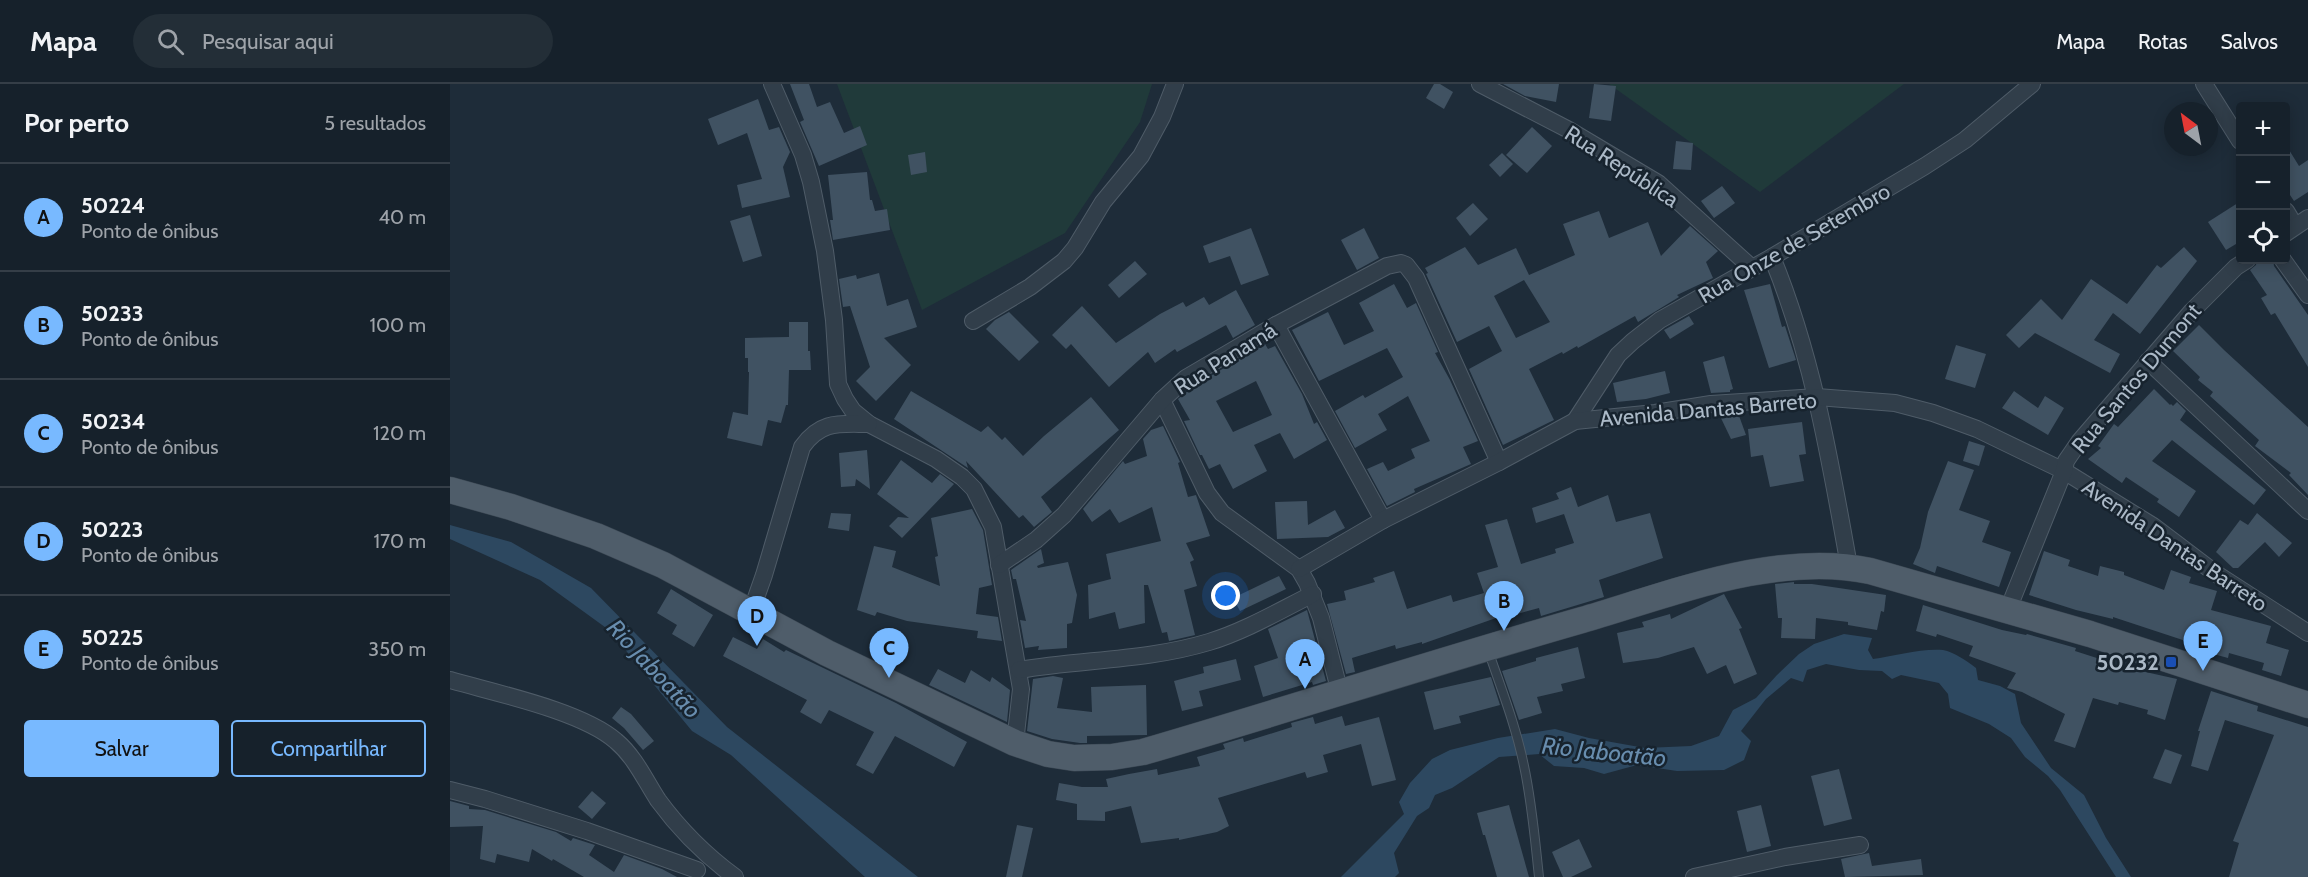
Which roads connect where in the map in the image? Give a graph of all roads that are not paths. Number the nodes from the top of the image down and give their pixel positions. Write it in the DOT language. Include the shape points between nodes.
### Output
graph roads {
  1 [pos="772,84"];
  2 [pos="1175,84"];
  3 [pos="1480,84"];
  4 [pos="2032,84"];
  5 [pos="2204,84"];
  6 [pos="2236,133"];
  7 [pos="1772,257"];
  8 [pos="2242,264"];
  9 [pos="2286,264"];
  10 [pos="1752,268"];
  11 [pos="2308,295"];
  12 [pos="973,321"];
  13 [pos="1276,325"];
  14 [pos="2148,361"];
  15 [pos="1817,397"];
  16 [pos="1162,400"];
  17 [pos="1575,421"];
  18 [pos="869,424"];
  19 [pos="1500,462"];
  20 [pos="2064,471"];
  21 [pos="450,490"];
  22 [pos="2308,510"];
  23 [pos="1383,520"];
  24 [pos="999,565"];
  25 [pos="1849,566"];
  26 [pos="1299,569"];
  27 [pos="1313,594"];
  28 [pos="751,612"];
  29 [pos="2007,612"];
  30 [pos="2308,633"];
  31 [pos="1487,647"];
  32 [pos="1019,670"];
  33 [pos="450,680"];
  34 [pos="1340,693"];
  35 [pos="2308,705"];
  36 [pos="1015,743"];
  37 [pos="450,790"];
  38 [pos="1860,845"];
  39 [pos="698,868"];
  40 [pos="735,877"];
  41 [pos="1539,877"];
  42 [pos="1697,877"];
  1 -- 18 [label="street" via="811,182 825,251 838,384 853,411"];
  2 -- 12 [label="street" via="1141,156 1103,202 1064,261"];
  3 -- 10 [label="street, Rua República" via="1569,130 1658,183"];
  4 -- 7 [label="street, Rua Onze de Setembro" via="1965,140"];
  5 -- 6 [label="street"];
  7 -- 10 [label="street, Rua Onze de Setembro"];
  7 -- 15 [label="street" via="1800,331"];
  8 -- 14 [label="street, Rua Santos Dumont" via="2210,292"];
  9 -- 11 [label="street"];
  10 -- 17 [label="street, Rua Onze de Setembro" via="1660,320 1633,340 1618,355"];
  13 -- 16 [label="street, Rua Panamá" via="1186,378"];
  13 -- 19 [label="street, Rua Panamá" via="1388,266 1406,265 1416,278"];
  13 -- 23 [label="street"];
  14 -- 20 [label="street, Rua Santos Dumont" via="2079,441 2066,460"];
  14 -- 22 [label="street"];
  15 -- 17 [label="street, Avenida Dantas Barreto" via="1711,404"];
  15 -- 20 [label="street, Avenida Dantas Barreto" via="1895,403 1933,413 1977,429"];
  15 -- 25 [label="street"];
  16 -- 24 [label="street, Rua Panamá" via="1064,515"];
  16 -- 26 [label="street" via="1222,513"];
  17 -- 19 [label="street, Avenida Dantas Barreto"];
  18 -- 24 [label="street" via="936,459 974,489 993,527"];
  18 -- 28 [label="street" via="832,424 810,435 802,447"];
  19 -- 23 [label="street, Avenida Dantas Barreto"];
  20 -- 29 [label="street, Rua Santos Dumont"];
  20 -- 30 [label="street, Avenida Dantas Barreto" via="2153,526 2215,573"];
  21 -- 28 [label="main road" via="596,536 663,565"];
  23 -- 26 [label="street, Avenida Dantas Barreto"];
  24 -- 32 [label="street"];
  25 -- 29 [label="main road"];
  25 -- 31 [label="main road" via="1790,566 1751,573"];
  26 -- 27 [label="street"];
  27 -- 32 [label="street" via="1235,633 1208,642 1126,659"];
  27 -- 34 [label="street"];
  28 -- 36 [label="main road"];
  29 -- 35 [label="main road" via="2090,634"];
  31 -- 34 [label="main road"];
  31 -- 41 [label="lane" via="1524,764"];
  32 -- 36 [label="street" via="1022,699"];
  33 -- 39 [label="street" via="559,711 614,739 637,764 679,827"];
  34 -- 36 [label="main road" via="1133,754 1074,758"];
  37 -- 39 [label="street"];
  38 -- 42 [label="street"];
  39 -- 40 [label="street"];
}
